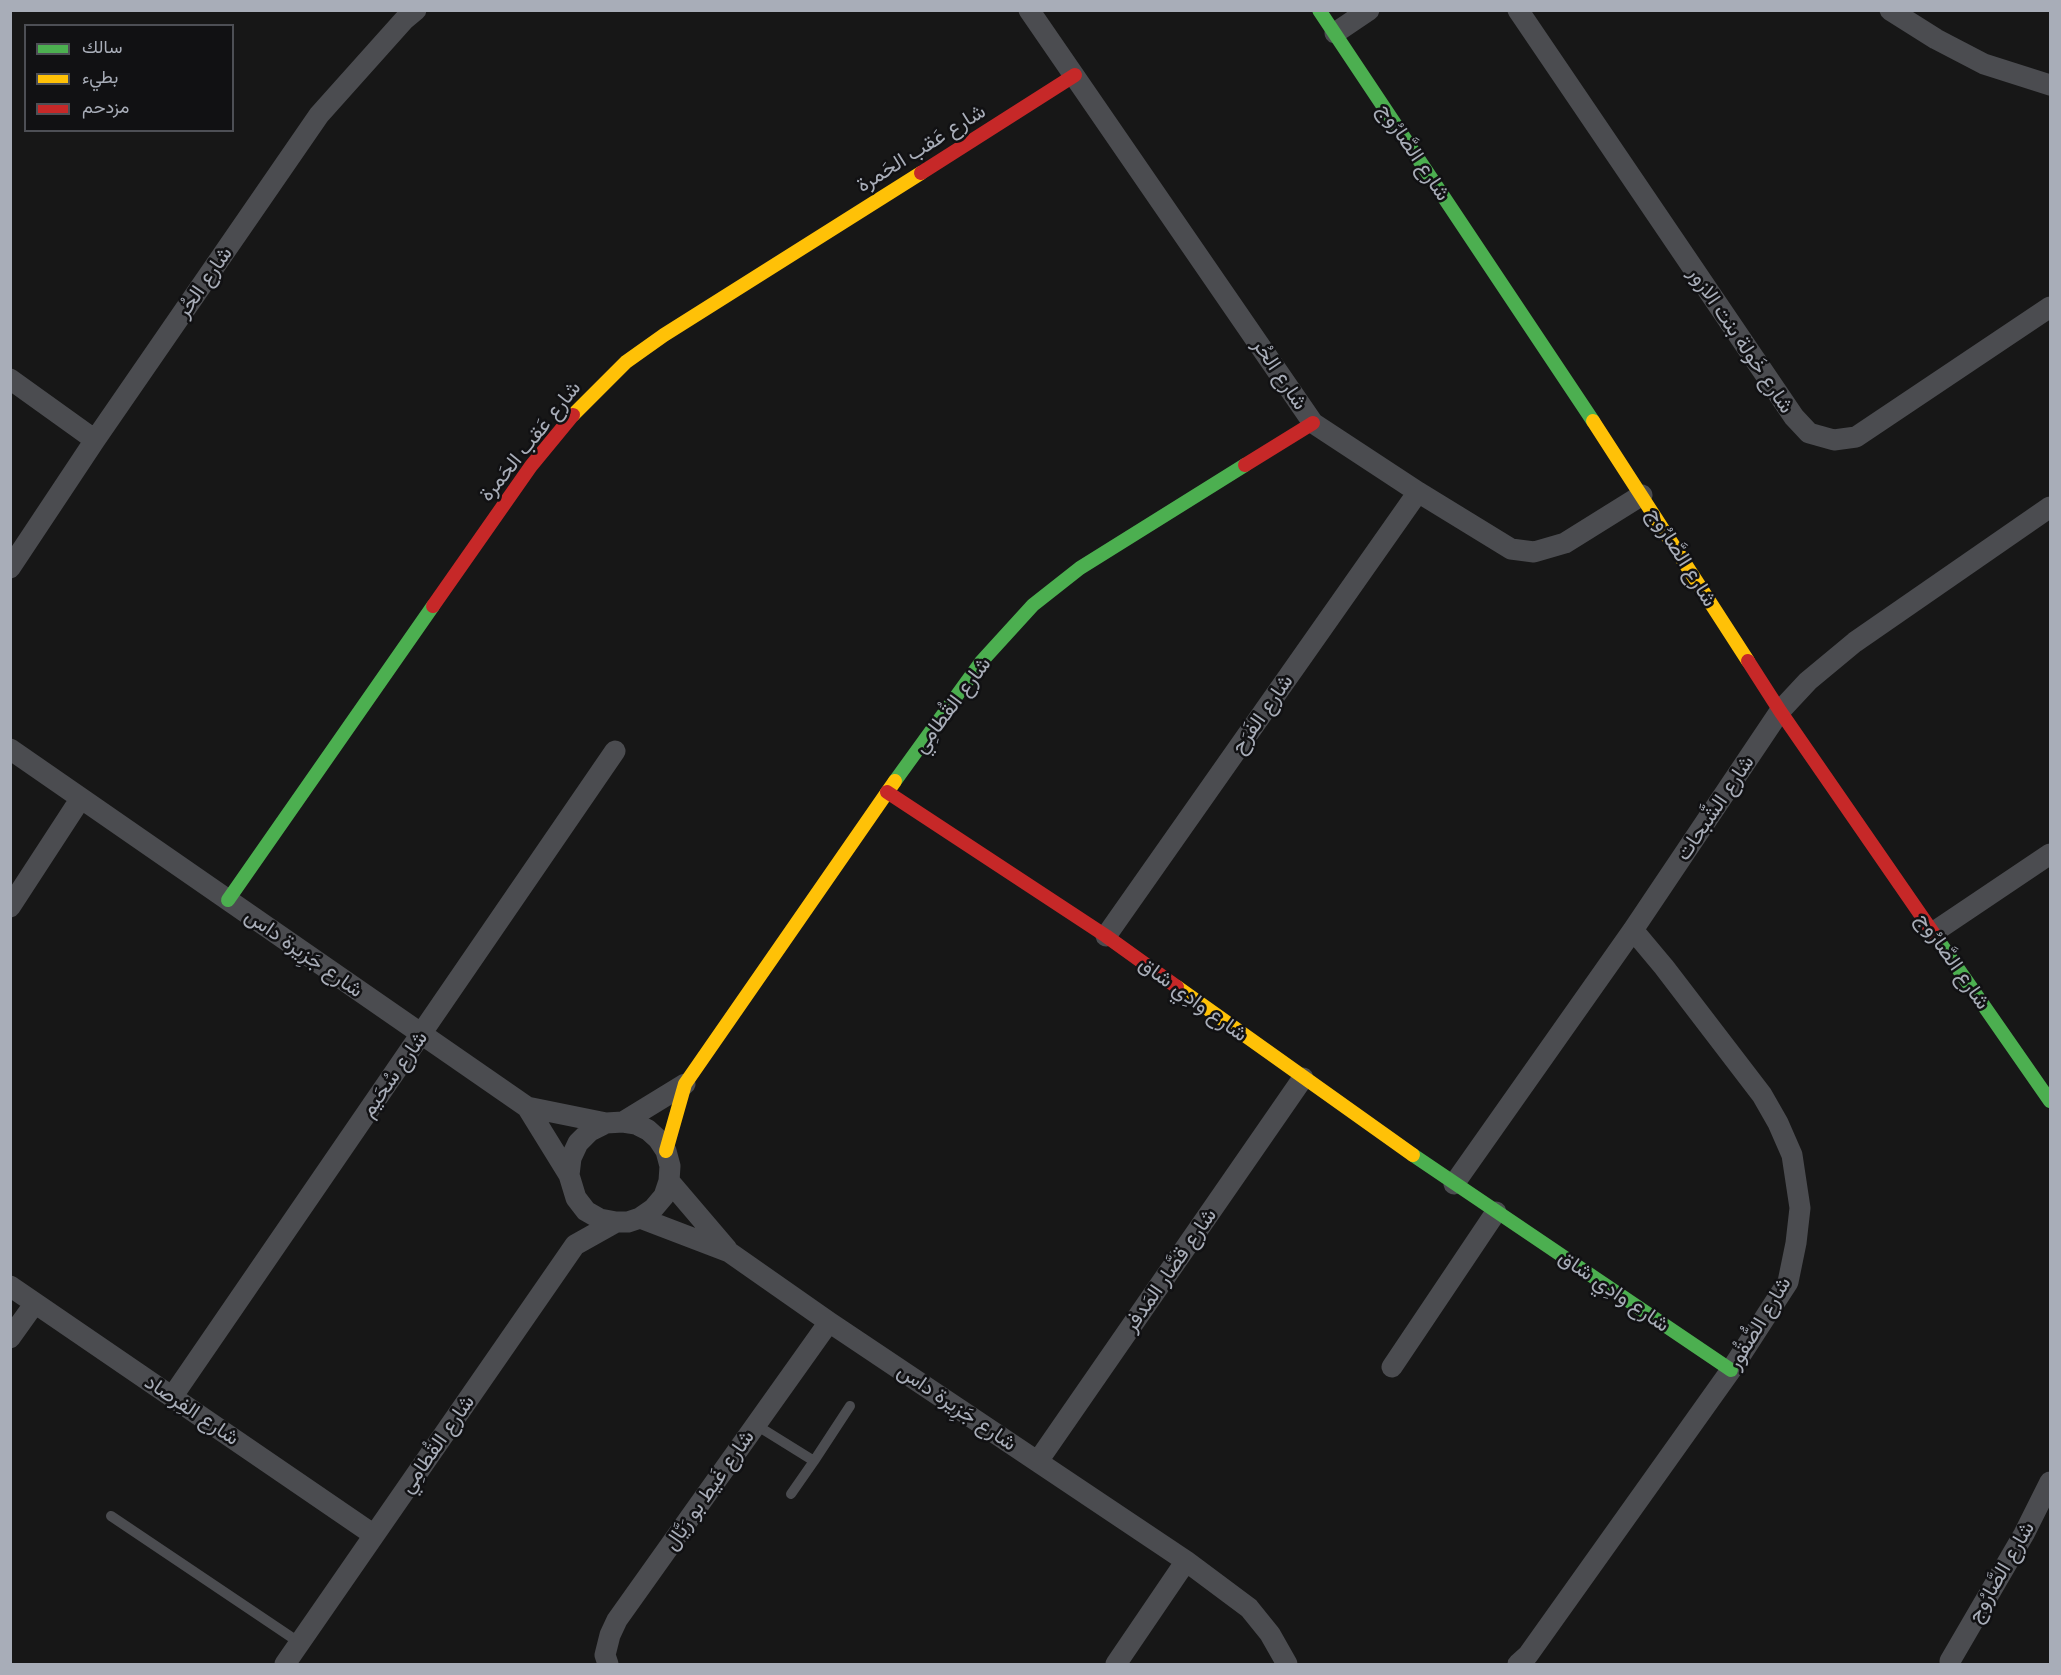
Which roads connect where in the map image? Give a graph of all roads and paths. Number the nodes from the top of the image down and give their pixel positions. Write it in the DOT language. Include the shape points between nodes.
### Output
graph roads {
  1 [pos="416,10"];
  2 [pos="1029,10"];
  3 [pos="1319,10"];
  4 [pos="1369,10"];
  5 [pos="1518,10"];
  6 [pos="1890,10"];
  7 [pos="1335,33"];
  8 [pos="1075,75"];
  9 [pos="2050,85"];
  10 [pos="2050,307"];
  11 [pos="10,379"];
  12 [pos="1313,423"];
  13 [pos="95,440"];
  14 [pos="1418,492"];
  15 [pos="1642,495"];
  16 [pos="2050,507"];
  17 [pos="10,568"];
  18 [pos="1780,711"];
  19 [pos="10,749"];
  20 [pos="615,751"];
  21 [pos="887,792"];
  22 [pos="81,798"];
  23 [pos="2050,854"];
  24 [pos="228,900"];
  25 [pos="10,907"];
  26 [pos="1633,930"];
  27 [pos="1934,932"];
  28 [pos="1106,936"];
  29 [pos="422,1035"];
  30 [pos="1303,1078"];
  31 [pos="685,1084"];
  32 [pos="2050,1101"];
  33 [pos="526,1107"];
  34 [pos="614,1122"];
  35 [pos="666,1151"];
  36 [pos="569,1175"];
  37 [pos="669,1181"];
  38 [pos="1454,1184"];
  39 [pos="576,1198"];
  40 [pos="1496,1212"];
  41 [pos="640,1218"];
  42 [pos="616,1222"];
  43 [pos="575,1245"];
  44 [pos="729,1252"];
  45 [pos="10,1286"];
  46 [pos="35,1303"];
  47 [pos="829,1322"];
  48 [pos="10,1338"];
  49 [pos="1392,1367"];
  50 [pos="1731,1370"];
  51 [pos="172,1397"];
  52 [pos="850,1406"];
  53 [pos="756,1425"];
  54 [pos="814,1461"];
  55 [pos="1038,1461"];
  56 [pos="2050,1482"];
  57 [pos="791,1494"];
  58 [pos="111,1516"];
  59 [pos="374,1535"];
  60 [pos="1186,1562"];
  61 [pos="300,1643"];
  62 [pos="602,1661"];
  63 [pos="1950,1661"];
  64 [pos="285,1665"];
  65 [pos="1116,1665"];
  66 [pos="1287,1665"];
  67 [pos="1518,1665"];
  1 -- 13 [label="street, شارع الحُر" via="319,115"];
  2 -- 8 [label="street, شارع الحُر"];
  3 -- 7 [label="street, شارع الصَّارُوج"];
  4 -- 7 [label="street"];
  5 -- 10 [label="street, شارع خَولة بنت الازور" via="1794,417 1809,433 1834,440 1856,437"];
  6 -- 9 [label="street" via="1984,64"];
  7 -- 15 [label="street, شارع الصَّارُوج"];
  8 -- 12 [label="street, شارع الحُر"];
  8 -- 24 [label="street, شارع عَقب الحَمرة" via="626,362 574,413 531,466"];
  11 -- 13 [label="street"];
  12 -- 14 [label="street, شارع الحُر"];
  12 -- 21 [label="street, شارع القُطامِي" via="1080,568 1033,605 981,662"];
  13 -- 17 [label="street, شارع الحُر"];
  14 -- 15 [label="street, شارع الحُر" via="1511,549 1534,552 1565,543"];
  14 -- 28 [label="street, شارع الفَرَح"];
  15 -- 18 [label="street, شارع الصَّارُوج"];
  16 -- 18 [label="street, شارع الشَّبحات" via="1855,642 1808,681"];
  18 -- 26 [label="street, شارع الشَّبحات"];
  18 -- 27 [label="street, شارع الصَّارُوج"];
  19 -- 22 [label="street, شارع جَزِيرة داس"];
  20 -- 29 [label="street, شارع سُحَيم"];
  21 -- 28 [label="street, شارع وادِي شاق"];
  21 -- 31 [label="street, شارع القُطامِي"];
  22 -- 24 [label="street, شارع جَزِيرة داس"];
  22 -- 25 [label="street"];
  23 -- 27 [label="street"];
  24 -- 29 [label="street, شارع جَزِيرة داس"];
  26 -- 38 [label="street, شارع الشَّبحات"];
  26 -- 50 [label="street, شارع الصُّقُور" via="1762,1095 1792,1155 1800,1208 1788,1282"];
  27 -- 32 [label="street, شارع الصَّارُوج"];
  28 -- 30 [label="street, شارع وادِي شاق"];
  29 -- 33 [label="street, شارع جَزِيرة داس"];
  29 -- 51 [label="street, شارع سُحَيم"];
  30 -- 38 [label="street, شارع وادِي شاق"];
  30 -- 55 [label="street, شارع قصَّار المَدفر"];
  31 -- 34 [label="street, شارع القُطامِي"];
  31 -- 35 [label="street, شارع القُطامِي"];
  33 -- 34 [label="street, شارع جَزِيرة داس"];
  33 -- 36 [label="street, شارع جَزِيرة داس"];
  34 -- 35 [label="street" via="636,1124 648,1130"];
  34 -- 36 [label="street" via="590,1131 578,1143"];
  35 -- 37 [label="street"];
  36 -- 39 [label="street"];
  37 -- 41 [label="street" via="664,1196"];
  37 -- 44 [label="street, شارع جَزِيرة داس"];
  38 -- 40 [label="street, شارع وادِي شاق"];
  39 -- 42 [label="street" via="586,1211"];
  39 -- 43 [label="street"];
  40 -- 49 [label="street"];
  40 -- 50 [label="street, شارع وادِي شاق"];
  41 -- 42 [label="street"];
  41 -- 44 [label="street, شارع جَزِيرة داس"];
  42 -- 43 [label="street, شارع القُطامِي"];
  43 -- 59 [label="street, شارع القُطامِي"];
  44 -- 47 [label="street, شارع جَزِيرة داس"];
  45 -- 46 [label="street, شارع الفِرصاد"];
  46 -- 48 [label="street"];
  46 -- 51 [label="street, شارع الفِرصاد"];
  47 -- 53 [label="street, شارع غَيط بو رَيَّال"];
  47 -- 55 [label="street, شارع جَزِيرة داس"];
  50 -- 67 [label="street, شارع الصُّقُور"];
  51 -- 59 [label="street, شارع الفِرصاد"];
  52 -- 54 [label="lane"];
  53 -- 54 [label="lane"];
  53 -- 62 [label="street, شارع غَيط بو رَيَّال" via="617,1620"];
  54 -- 57 [label="lane"];
  55 -- 60 [label="street, شارع جَزِيرة داس"];
  56 -- 63 [label="street, شارع الصَّارُوج"];
  58 -- 61 [label="lane"];
  59 -- 61 [label="street, شارع القُطامِي"];
  60 -- 65 [label="street"];
  60 -- 66 [label="street, شارع جَزِيرة داس" via="1249,1608"];
  61 -- 64 [label="street, شارع القُطامِي"];
}
